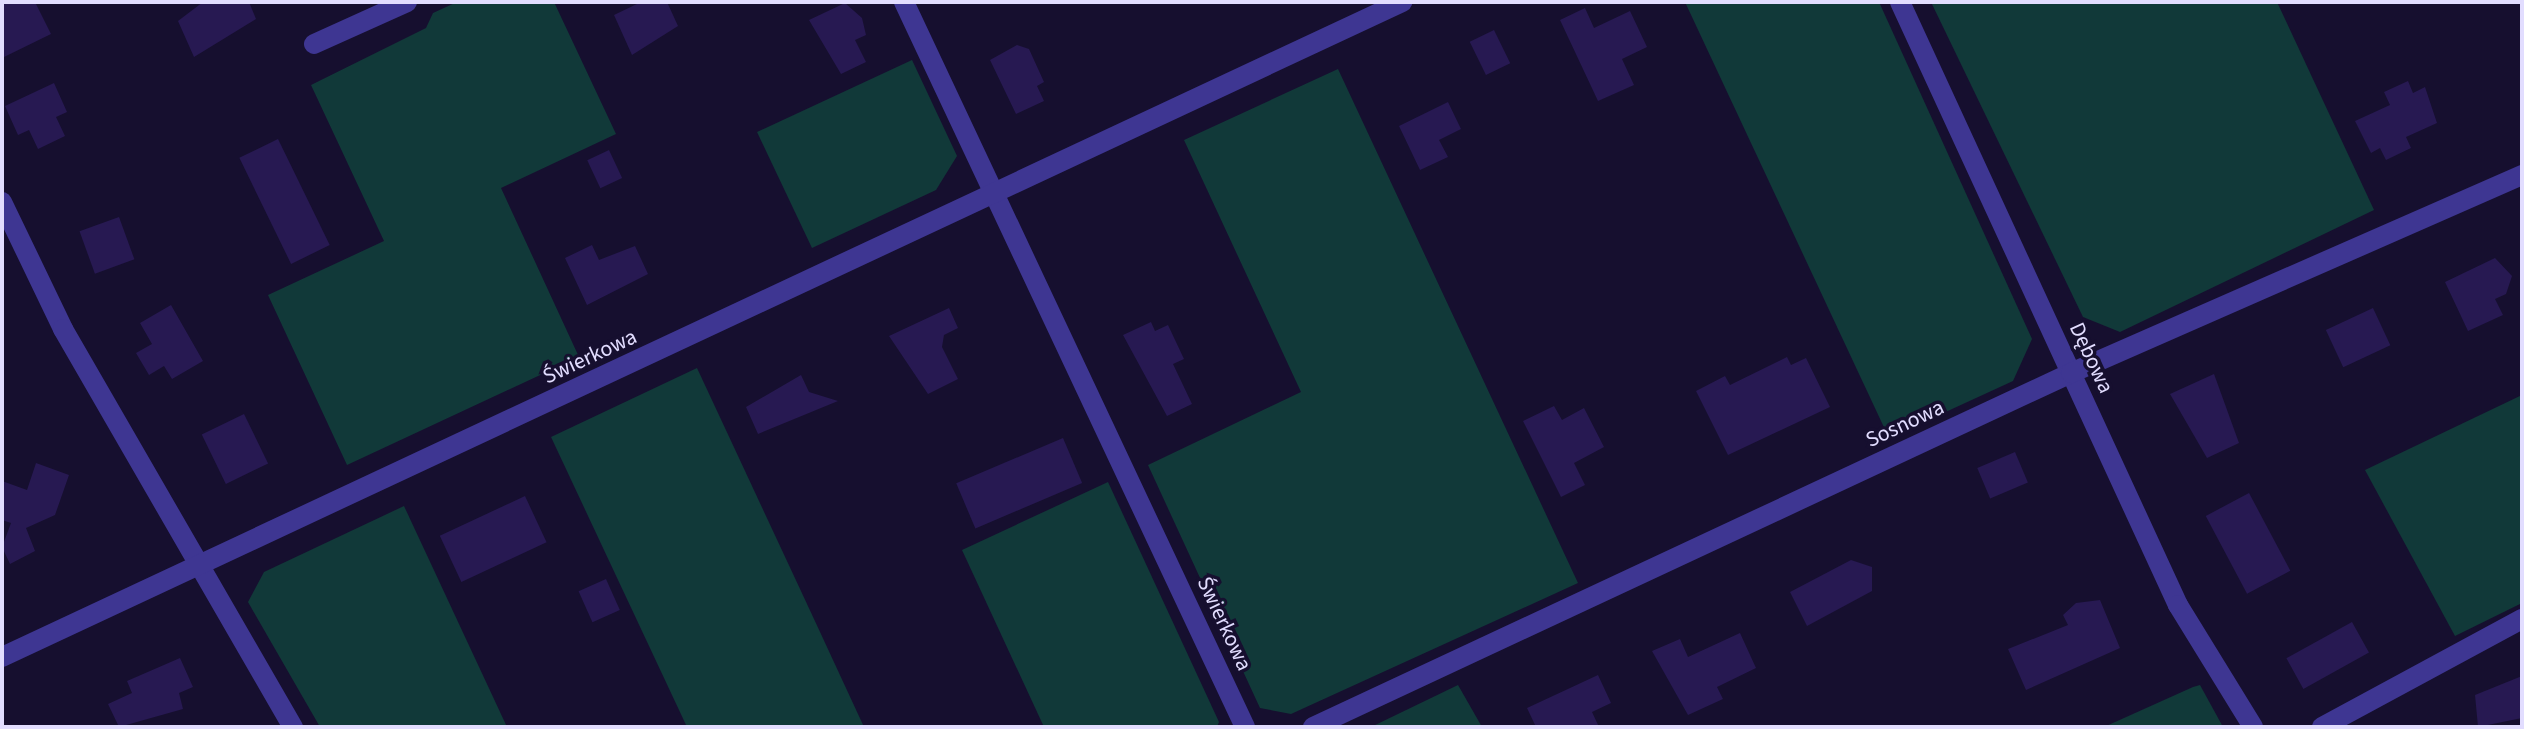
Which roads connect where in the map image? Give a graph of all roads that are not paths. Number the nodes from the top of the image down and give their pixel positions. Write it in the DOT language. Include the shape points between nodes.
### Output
graph roads {
  1 [pos="407,2"];
  2 [pos="904,2"];
  3 [pos="1402,2"];
  4 [pos="1900,2"];
  5 [pos="314,44"];
  6 [pos="2522,175"];
  7 [pos="999,193"];
  8 [pos="2,202"];
  9 [pos="2071,373"];
  10 [pos="201,564"];
  11 [pos="2522,619"];
  12 [pos="2,657"];
  13 [pos="293,727"];
  14 [pos="1245,727"];
  15 [pos="1313,727"];
  16 [pos="2253,727"];
  17 [pos="2322,727"];
  1 -- 5 [label="street"];
  2 -- 7 [label="street, Świerkowa"];
  3 -- 7 [label="street, Świerkowa"];
  4 -- 9 [label="street, Dębowa"];
  6 -- 9 [label="street, Sosnowa"];
  7 -- 10 [label="street, Świerkowa"];
  7 -- 14 [label="street, Świerkowa"];
  8 -- 10 [label="street" via="63,329"];
  9 -- 15 [label="street, Sosnowa"];
  9 -- 16 [label="street, Dębowa" via="2178,605"];
  10 -- 12 [label="street, Świerkowa"];
  10 -- 13 [label="street"];
  11 -- 17 [label="street"];
}
